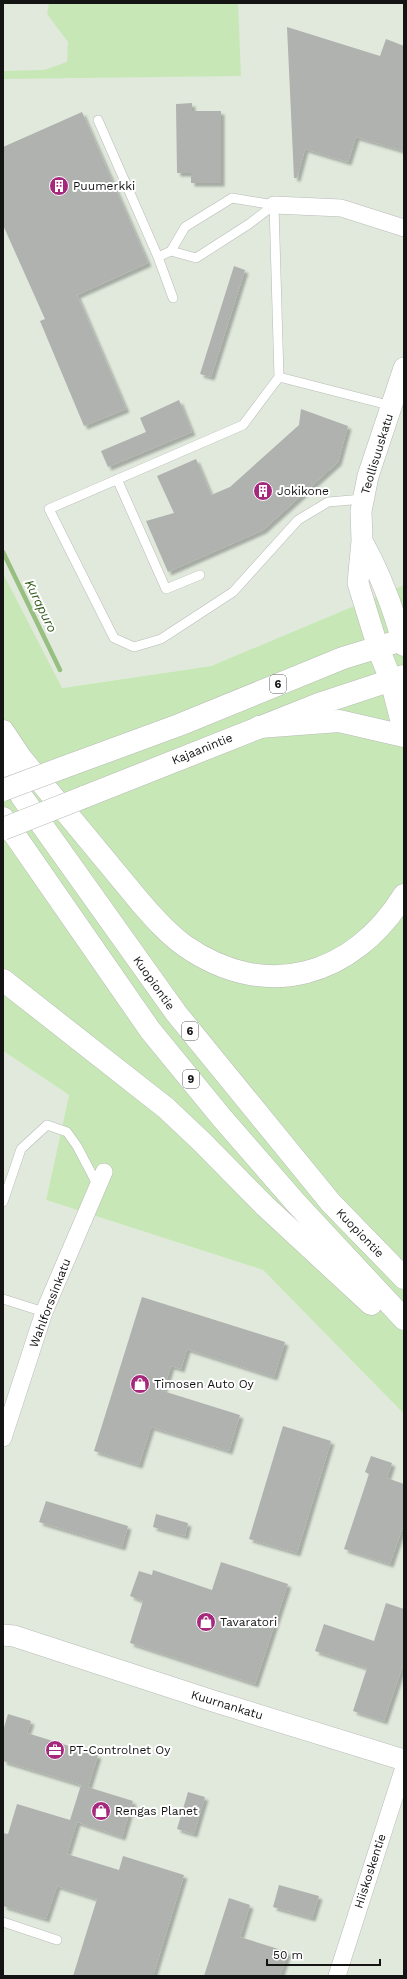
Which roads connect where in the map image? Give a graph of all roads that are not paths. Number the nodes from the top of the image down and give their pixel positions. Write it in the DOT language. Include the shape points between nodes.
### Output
graph roads {
  1 [pos="98,120"];
  2 [pos="274,205"];
  3 [pos="404,228"];
  4 [pos="171,251"];
  5 [pos="158,257"];
  6 [pos="173,298"];
  7 [pos="404,368"];
  8 [pos="279,377"];
  9 [pos="392,406"];
  10 [pos="117,479"];
  11 [pos="363,499"];
  12 [pos="362,542"];
  13 [pos="200,575"];
  14 [pos="403,642"];
  15 [pos="378,648"];
  16 [pos="398,678"];
  17 [pos="259,727"];
  18 [pos="3,731"];
  19 [pos="404,731"];
  20 [pos="404,736"];
  21 [pos="3,762"];
  22 [pos="3,790"];
  23 [pos="3,818"];
  24 [pos="3,829"];
  25 [pos="404,895"];
  26 [pos="3,980"];
  27 [pos="101,1179"];
  28 [pos="3,1202"];
  29 [pos="404,1278"];
  30 [pos="3,1299"];
  31 [pos="44,1312"];
  32 [pos="404,1319"];
  33 [pos="404,1334"];
  34 [pos="3,1438"];
  35 [pos="3,1620"];
  36 [pos="3,1635"];
  37 [pos="52,1648"];
  38 [pos="404,1760"];
  39 [pos="404,1767"];
  40 [pos="3,1922"];
  41 [pos="57,1940"];
  42 [pos="337,1976"];
  1 -- 5 [label="lane"];
  2 -- 3 [label="street" via="340,208"];
  2 -- 4 [label="lane" via="196,258"];
  2 -- 4 [label="lane" via="232,198 185,227"];
  2 -- 8 [label="lane"];
  4 -- 5 [label="lane"];
  5 -- 6 [label="lane"];
  7 -- 9 [label="street, Teollisuuskatu"];
  8 -- 9 [label="lane"];
  8 -- 10 [label="lane" via="243,425"];
  9 -- 11 [label="street, Teollisuuskatu" via="368,476"];
  10 -- 11 [label="lane" via="49,509 114,638 134,646 161,639 233,592 298,520 328,502"];
  10 -- 13 [label="lane" via="166,590"];
  11 -- 12 [label="street, Teollisuuskatu"];
  12 -- 14 [label="street" via="390,599"];
  12 -- 15 [label="street, Teollisuuskatu" via="358,583"];
  14 -- 15 [label="highway, 6"];
  15 -- 16 [label="highway"];
  15 -- 22 [label="highway, 6, bridge" via="343,658 179,725"];
  16 -- 17 [label="highway, Kajaanintie"];
  16 -- 19 [label="highway"];
  17 -- 20 [label="highway" via="339,722"];
  17 -- 24 [label="highway, Kajaanintie, bridge"];
  18 -- 25 [label="highway" via="21,758 151,915 184,946 213,962 242,973 265,976 290,976 309,972 347,954 383,924"];
  21 -- 29 [label="highway, Kuopiontie / 6" via="22,797 176,1013 331,1203"];
  23 -- 32 [label="highway, 9" via="150,1030 291,1198"];
  26 -- 33 [label="highway" via="166,1108 265,1206"];
  27 -- 28 [label="lane" via="67,1132 47,1125 21,1149"];
  27 -- 31 [label="street, Wahlforssinkatu"];
  30 -- 31 [label="lane"];
  31 -- 34 [label="street, Wahlforssinkatu"];
  35 -- 37 [label="street, Kuurnankatu"];
  36 -- 37 [label="street, Kuurnankatu"];
  37 -- 38 [label="street, Kuurnankatu"];
  39 -- 42 [label="street, Hiiskoskentie"];
  40 -- 41 [label="lane"];
}
